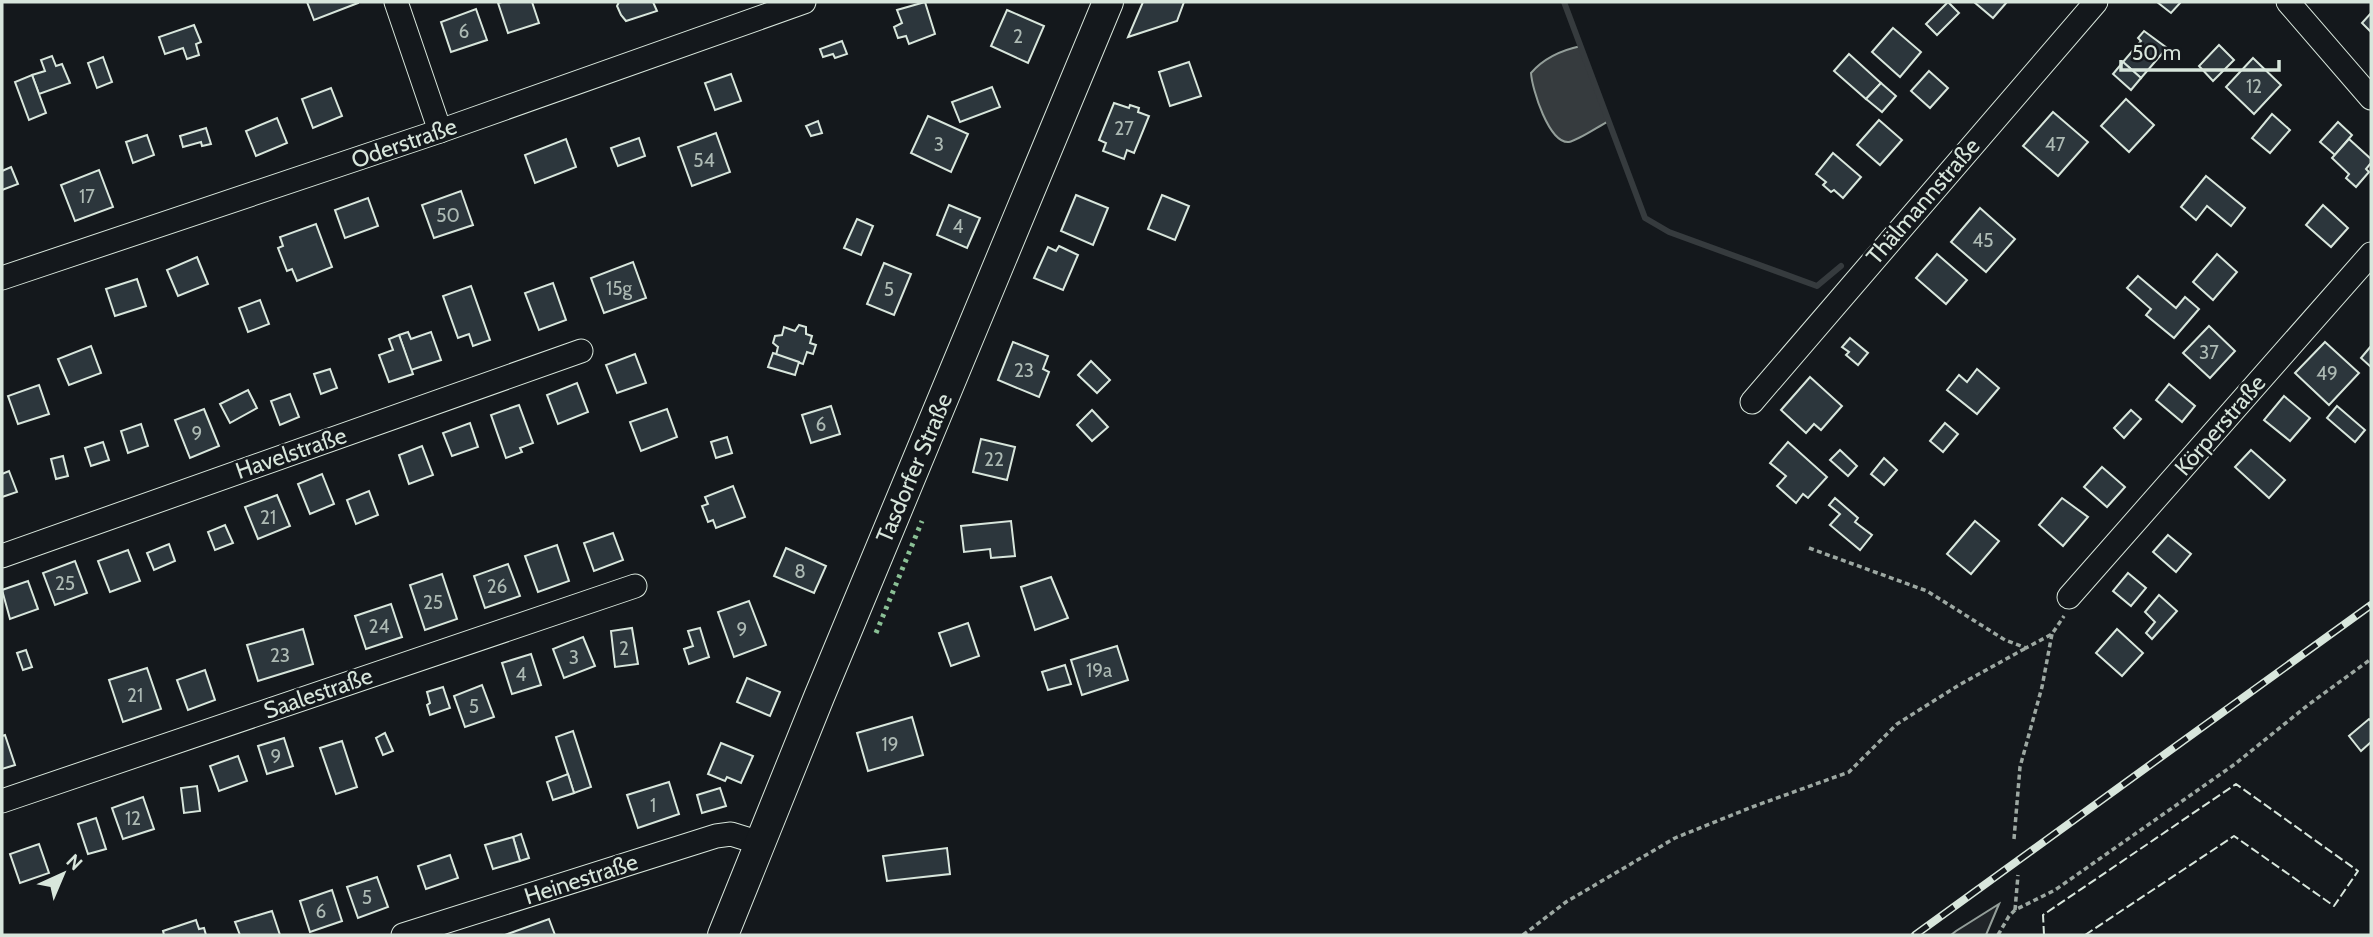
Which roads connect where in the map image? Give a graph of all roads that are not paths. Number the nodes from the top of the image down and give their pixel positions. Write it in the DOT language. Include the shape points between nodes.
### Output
graph roads {
  1 [pos="396,2"];
  2 [pos="804,2"];
  3 [pos="1108,2"];
  4 [pos="2096,2"];
  5 [pos="2288,2"];
  6 [pos="2371,98"];
  7 [pos="440,131"];
  8 [pos="2371,254"];
  9 [pos="2,278"];
  10 [pos="581,351"];
  11 [pos="1752,402"];
  12 [pos="2,556"];
  13 [pos="635,586"];
  14 [pos="2069,597"];
  15 [pos="2,801"];
  16 [pos="760,843"];
  17 [pos="403,935"];
  18 [pos="723,935"];
  1 -- 7 [label="street"];
  2 -- 7 [label="street, Oderstraße"];
  3 -- 16 [label="main road, Tasdorfer Straße"];
  4 -- 11 [label="street, Thälmannstraße"];
  5 -- 6 [label="street"];
  7 -- 9 [label="street, Oderstraße"];
  8 -- 14 [label="street, Körperstraße"];
  10 -- 12 [label="street, Havelstraße"];
  13 -- 15 [label="street, Saalestraße"];
  16 -- 17 [label="street, Heinestraße" via="731,834 716,836"];
  16 -- 18 [label="main road, Tasdorfer Straße"];
}
